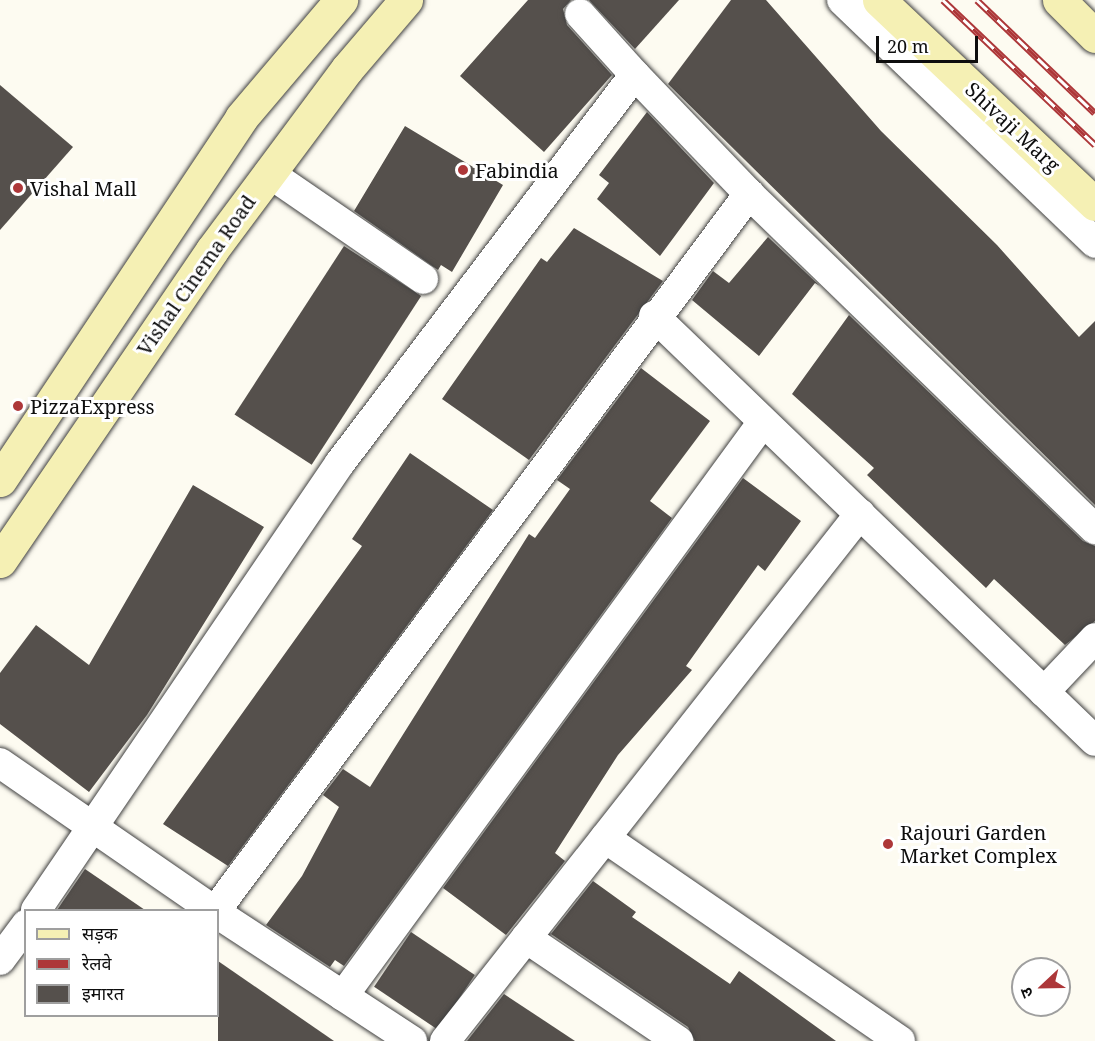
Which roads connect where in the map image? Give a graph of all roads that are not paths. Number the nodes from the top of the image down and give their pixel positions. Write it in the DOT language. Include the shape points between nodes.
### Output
graph roads {
  1 [pos="341,0"];
  2 [pos="406,0"];
  3 [pos="842,0"];
  4 [pos="879,0"];
  5 [pos="1059,0"];
  6 [pos="580,14"];
  7 [pos="1095,36"];
  8 [pos="635,75"];
  9 [pos="269,173"];
  10 [pos="749,194"];
  11 [pos="1095,204"];
  12 [pos="170,218"];
  13 [pos="1095,243"];
  14 [pos="212,250"];
  15 [pos="423,279"];
  16 [pos="654,316"];
  17 [pos="763,422"];
  18 [pos="0,480"];
  19 [pos="860,514"];
  20 [pos="1095,529"];
  21 [pos="0,561"];
  22 [pos="1095,638"];
  23 [pos="1044,692"];
  24 [pos="1095,741"];
  25 [pos="0,763"];
  26 [pos="95,829"];
  27 [pos="605,838"];
  28 [pos="37,909"];
  29 [pos="212,909"];
  30 [pos="218,909"];
  31 [pos="219,914"];
  32 [pos="24,928"];
  33 [pos="526,939"];
  34 [pos="0,960"];
  35 [pos="343,996"];
  36 [pos="412,1041"];
  37 [pos="445,1041"];
  38 [pos="678,1041"];
  39 [pos="900,1041"];
  1 -- 12 [label="street" via="278,69"];
  2 -- 9 [label="street, Vishal Cinema Road"];
  3 -- 13 [label="street"];
  4 -- 11 [label="street, Shivaji Marg"];
  5 -- 7 [label="street"];
  6 -- 8 [label="street"];
  8 -- 10 [label="street"];
  8 -- 26 [label="street" via="340,463"];
  9 -- 14 [label="street, Vishal Cinema Road"];
  9 -- 15 [label="street"];
  10 -- 16 [label="street"];
  10 -- 20 [label="street"];
  12 -- 14 [label="street"];
  12 -- 18 [label="street"];
  14 -- 21 [label="street, Vishal Cinema Road"];
  16 -- 17 [label="street"];
  16 -- 30 [label="street"];
  17 -- 19 [label="street"];
  17 -- 35 [label="street"];
  19 -- 23 [label="street"];
  19 -- 27 [label="street"];
  22 -- 23 [label="street"];
  23 -- 24 [label="street"];
  25 -- 26 [label="street"];
  26 -- 28 [label="street"];
  26 -- 29 [label="street"];
  27 -- 33 [label="street"];
  27 -- 39 [label="street"];
  31 -- 35 [label="street"];
  32 -- 34 [label="street"];
  33 -- 37 [label="street"];
  33 -- 38 [label="street"];
  35 -- 36 [label="street"];
}
